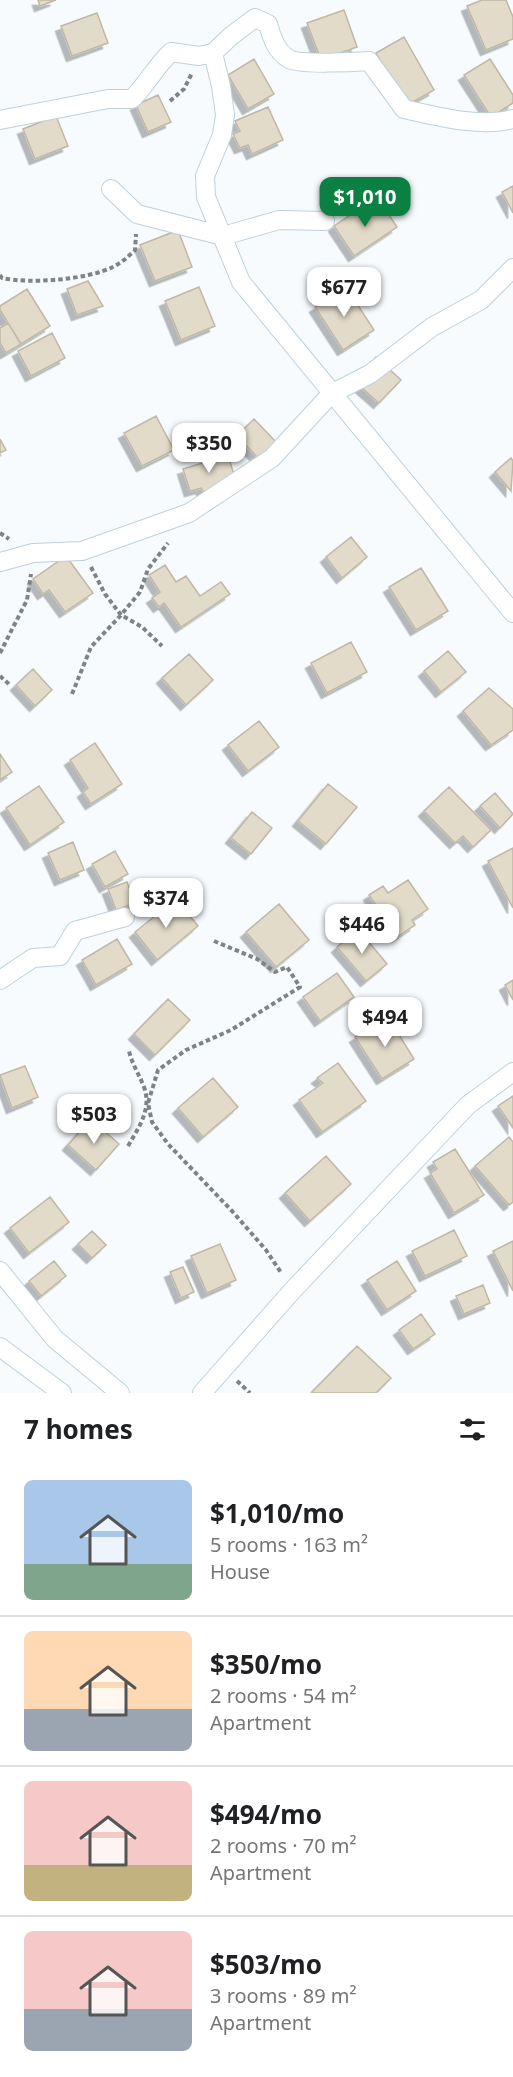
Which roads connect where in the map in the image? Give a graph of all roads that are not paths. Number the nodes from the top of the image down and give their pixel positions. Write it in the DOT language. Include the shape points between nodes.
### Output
graph roads {
  1 [pos="206,55"];
  2 [pos="513,119"];
  3 [pos="0,120"];
  4 [pos="111,189"];
  5 [pos="325,221"];
  6 [pos="223,236"];
  7 [pos="513,268"];
  8 [pos="331,394"];
  9 [pos="0,562"];
  10 [pos="513,613"];
  11 [pos="125,917"];
  12 [pos="0,980"];
  13 [pos="513,1072"];
  14 [pos="0,1271"];
  15 [pos="0,1347"];
  16 [pos="62,1393"];
  17 [pos="120,1393"];
  18 [pos="202,1393"];
  1 -- 2 [label="street" via="255,18 268,24 275,45 291,61 369,61 404,109 453,120"];
  1 -- 3 [label="street" via="171,52 132,99 108,99"];
  1 -- 6 [label="street" via="221,86 225,115 222,135 205,177 206,196"];
  4 -- 6 [label="street" via="137,214"];
  5 -- 6 [label="street" via="279,220"];
  6 -- 8 [label="street" via="241,282"];
  7 -- 8 [label="street" via="481,300 432,327 370,374"];
  8 -- 9 [label="street" via="272,458 189,513 82,550 33,553"];
  8 -- 10 [label="street"];
  11 -- 12 [label="street" via="75,931 60,956 33,958"];
  13 -- 18 [label="street" via="468,1105 293,1290"];
  14 -- 17 [label="street" via="55,1339"];
  15 -- 16 [label="street"];
}
